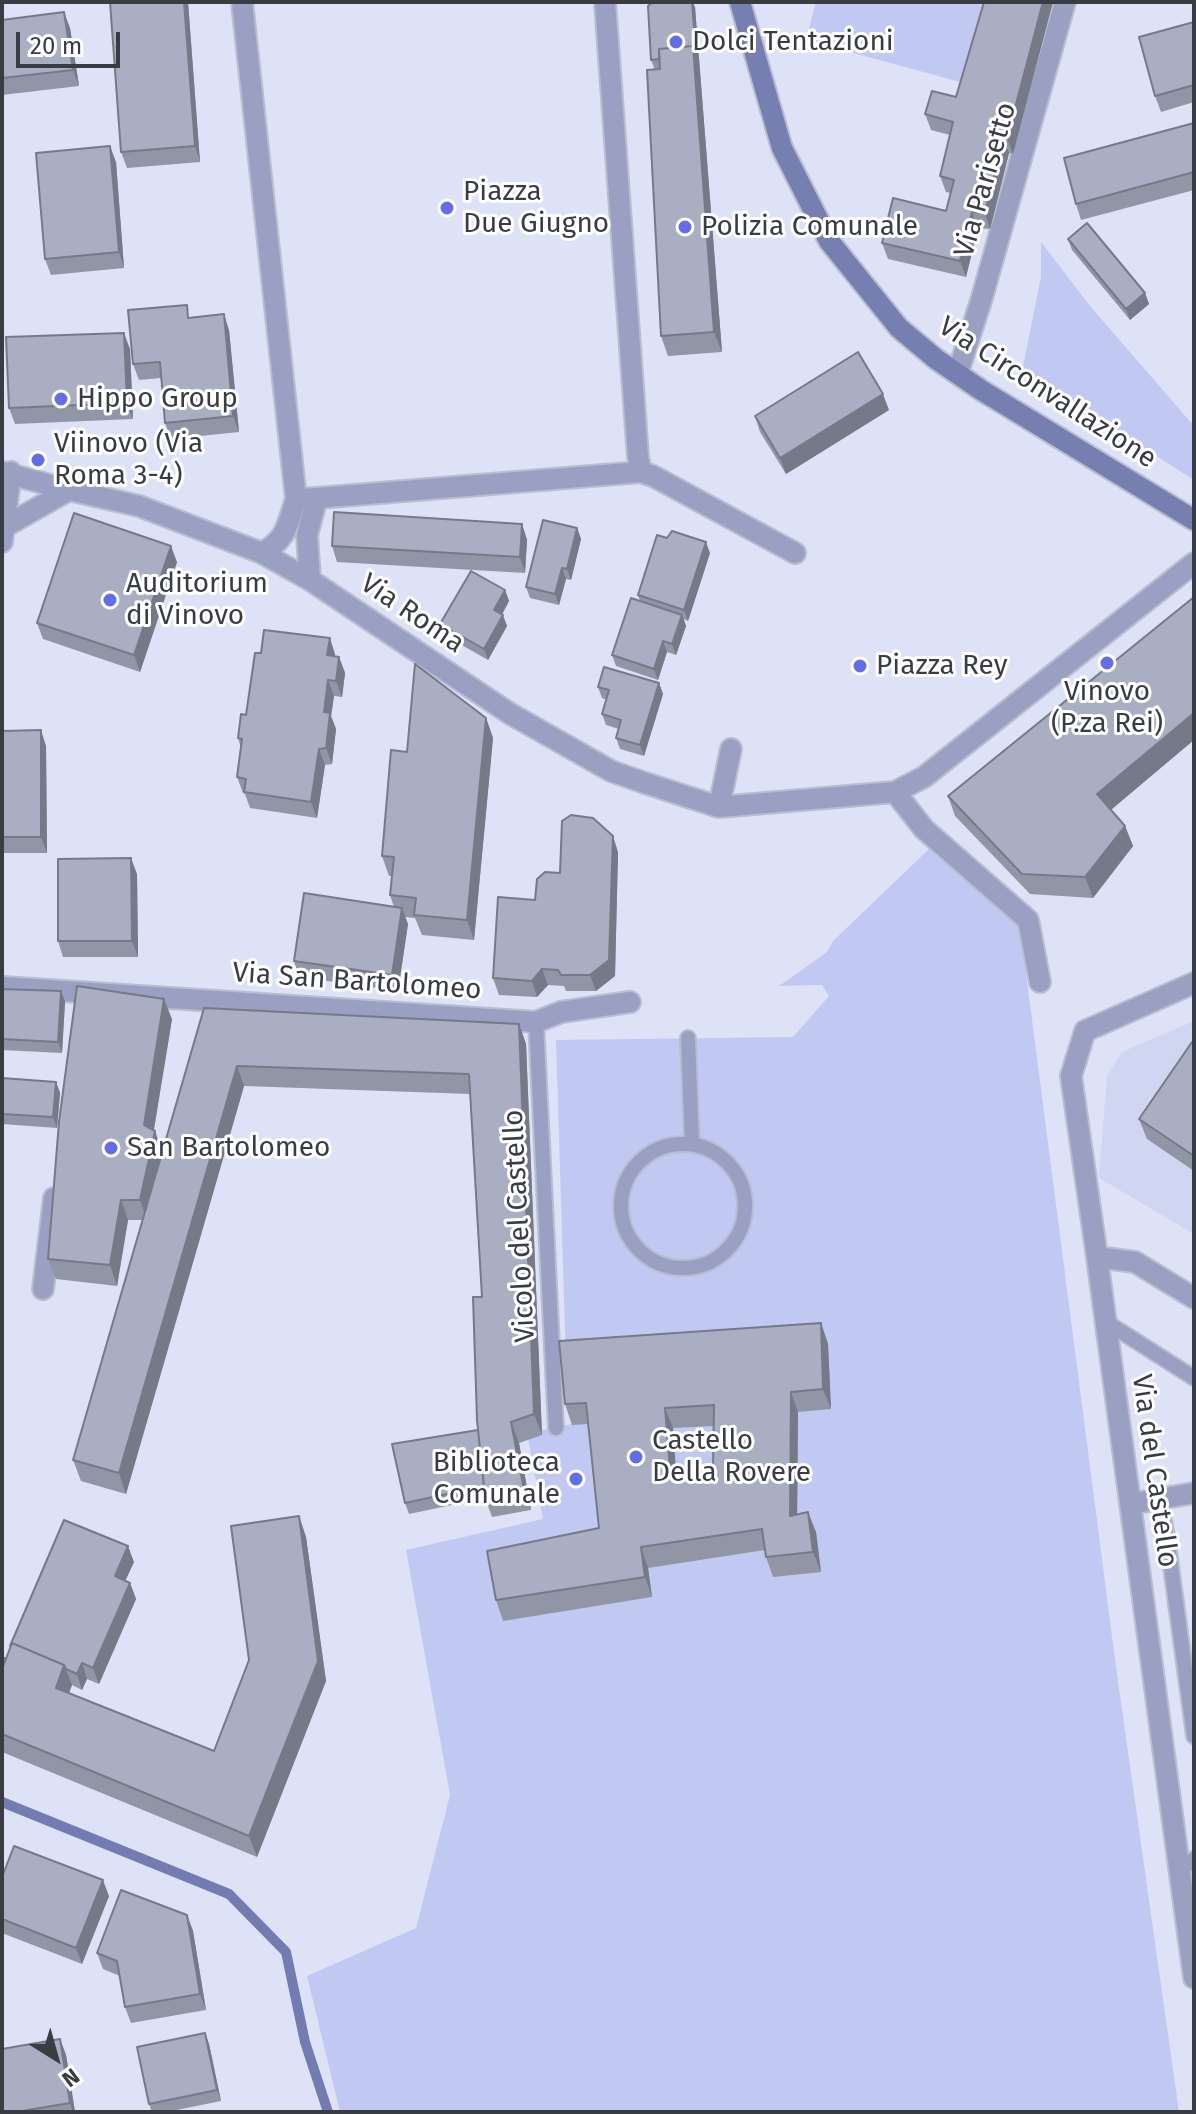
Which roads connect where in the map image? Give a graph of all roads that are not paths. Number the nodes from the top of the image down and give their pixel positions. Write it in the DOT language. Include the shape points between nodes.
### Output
graph roads {
  1 [pos="242,2"];
  2 [pos="605,2"];
  3 [pos="740,2"];
  4 [pos="1065,2"];
  5 [pos="958,372"];
  6 [pos="6,472"];
  7 [pos="641,472"];
  8 [pos="69,490"];
  9 [pos="307,498"];
  10 [pos="1194,520"];
  11 [pos="3,535"];
  12 [pos="262,553"];
  13 [pos="795,553"];
  14 [pos="1194,563"];
  15 [pos="310,580"];
  16 [pos="731,749"];
  17 [pos="895,792"];
  18 [pos="716,814"];
  19 [pos="1040,982"];
  20 [pos="1194,983"];
  21 [pos="2,987"];
  22 [pos="630,1002"];
  23 [pos="536,1022"];
  24 [pos="688,1038"];
  25 [pos="692,1144"];
  26 [pos="56,1183"];
  27 [pos="1097,1257"];
  28 [pos="43,1289"];
  29 [pos="1194,1298"];
  30 [pos="1106,1322"];
  31 [pos="1194,1378"];
  32 [pos="556,1428"];
  33 [pos="1194,1493"];
  34 [pos="1160,1498"];
  35 [pos="1130,1504"];
  36 [pos="1194,1736"];
  37 [pos="1186,1863"];
  38 [pos="1194,1978"];
  1 -- 9 [label="street"];
  2 -- 7 [label="street"];
  3 -- 5 [label="street, Via Circonvallazione" via="782,148 829,241 899,328"];
  4 -- 5 [label="street, Via Parisetto"];
  5 -- 10 [label="street, Via Circonvallazione"];
  6 -- 8 [label="street, Via Roma"];
  6 -- 11 [label="street"];
  7 -- 9 [label="street"];
  7 -- 13 [label="street"];
  8 -- 11 [label="street"];
  8 -- 12 [label="street, Via Roma" via="139,506"];
  9 -- 12 [label="street" via="284,536"];
  9 -- 15 [label="street"];
  12 -- 15 [label="street, Via Roma"];
  14 -- 17 [label="street" via="924,777"];
  15 -- 18 [label="street, Via Roma" via="509,713 611,771"];
  16 -- 18 [label="street"];
  17 -- 18 [label="street, Via Roma"];
  17 -- 19 [label="street" via="924,829 1028,920"];
  20 -- 27 [label="street, Via del Castello" via="1085,1031 1071,1076"];
  21 -- 23 [label="street, Via San Bartolomeo" via="77,999"];
  22 -- 23 [label="street, Via San Bartolomeo" via="561,1012"];
  23 -- 32 [label="lane, Vicolo del Castello"];
  24 -- 25 [label="lane"];
  25 -- 25 [label="lane" via="712,1150 741,1181 743,1223 735,1241 719,1256 680,1269 660,1264 629,1239 620,1201 636,1164 671,1145"];
  26 -- 28 [label="street"];
  27 -- 29 [label="street" via="1135,1262"];
  27 -- 30 [label="street, Via del Castello"];
  30 -- 31 [label="lane"];
  30 -- 35 [label="street, Via del Castello"];
  33 -- 34 [label="street"];
  34 -- 35 [label="street"];
  34 -- 36 [label="lane"];
  35 -- 37 [label="street, Via del Castello"];
  37 -- 38 [label="street, Via del Castello"];
}
